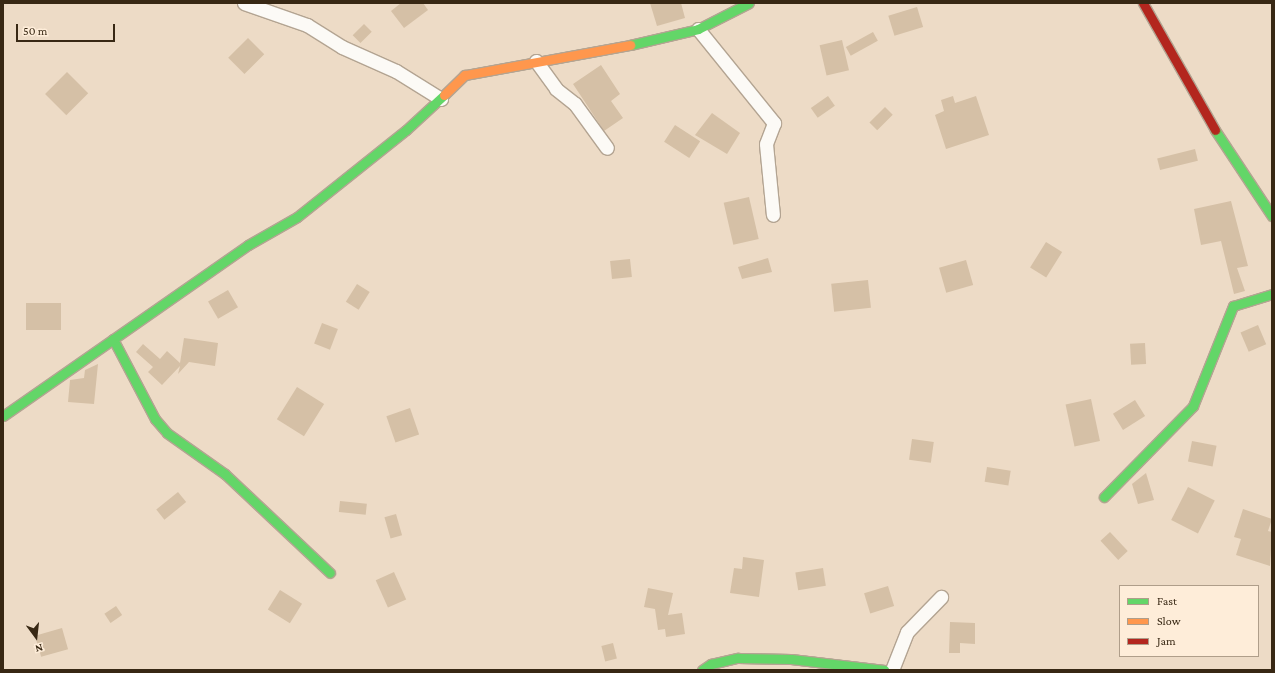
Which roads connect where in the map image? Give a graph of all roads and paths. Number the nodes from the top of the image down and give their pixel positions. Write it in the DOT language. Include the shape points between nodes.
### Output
graph roads {
  1 [pos="244,3"];
  2 [pos="750,3"];
  3 [pos="1143,3"];
  4 [pos="698,29"];
  5 [pos="536,61"];
  6 [pos="441,100"];
  7 [pos="607,148"];
  8 [pos="773,215"];
  9 [pos="1272,216"];
  10 [pos="1272,294"];
  11 [pos="113,339"];
  12 [pos="3,416"];
  13 [pos="1104,497"];
  14 [pos="330,573"];
  15 [pos="940,597"];
  16 [pos="702,670"];
  17 [pos="884,670"];
  18 [pos="892,670"];
  1 -- 6 [label="street" via="307,25 342,47 396,71"];
  2 -- 4 [label="street"];
  3 -- 9 [label="street" via="1232,159"];
  4 -- 5 [label="street" via="645,43"];
  4 -- 8 [label="street" via="774,123 766,144"];
  5 -- 6 [label="street" via="465,76"];
  5 -- 7 [label="street" via="556,89 575,104"];
  6 -- 11 [label="street" via="297,217 248,245"];
  10 -- 13 [label="street" via="1233,306 1193,406"];
  11 -- 12 [label="street"];
  11 -- 14 [label="street" via="155,419 166,433 225,474"];
  15 -- 18 [label="street" via="907,632"];
  16 -- 17 [label="street" via="711,664 738,658 792,659"];
}
